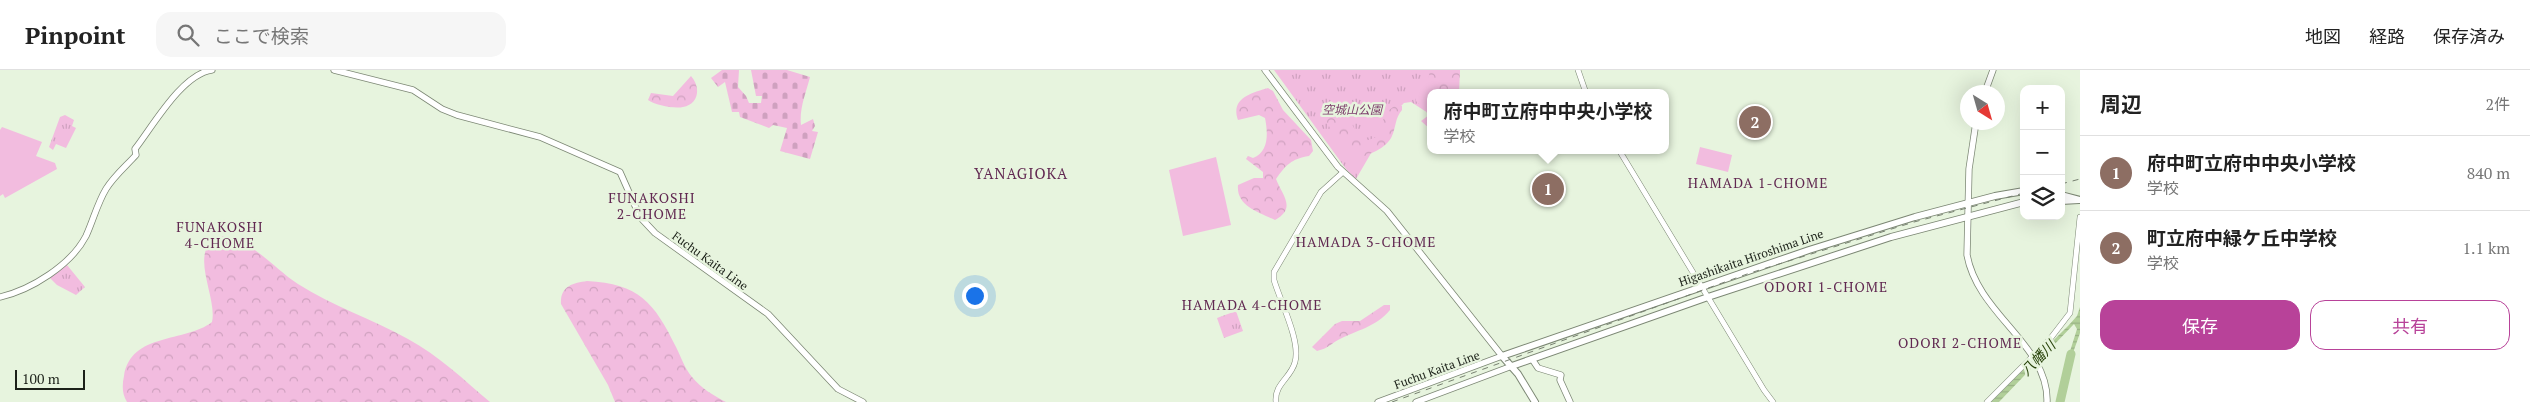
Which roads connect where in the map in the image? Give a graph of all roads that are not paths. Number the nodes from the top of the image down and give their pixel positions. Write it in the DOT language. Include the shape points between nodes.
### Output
graph roads {
  1 [pos="212,70"];
  2 [pos="334,70"];
  3 [pos="1265,70"];
  4 [pos="1578,70"];
  5 [pos="1993,70"];
  6 [pos="1988,85"];
  7 [pos="1585,89"];
  8 [pos="1975,130"];
  9 [pos="1621,154"];
  10 [pos="1342,173"];
  11 [pos="2020,192"];
  12 [pos="2065,196"];
  13 [pos="2080,200"];
  14 [pos="2065,201"];
  15 [pos="1968,202"];
  16 [pos="2020,203"];
  17 [pos="1968,217"];
  18 [pos="2080,217"];
  19 [pos="1701,286"];
  20 [pos="0,297"];
  21 [pos="1708,297"];
  22 [pos="1502,356"];
  23 [pos="2034,357"];
  24 [pos="1532,359"];
  25 [pos="1512,366"];
  26 [pos="853,396"];
  27 [pos="858,402"];
  28 [pos="864,402"];
  29 [pos="1276,402"];
  30 [pos="1378,402"];
  31 [pos="1416,402"];
  32 [pos="1535,402"];
  33 [pos="1570,402"];
  34 [pos="1773,402"];
  35 [pos="1986,402"];
  36 [pos="2047,402"];
  1 -- 20 [label="main road" via="190,80 140,142 135,149 136,155 104,192 85,236 70,258 59,269 11,295"];
  2 -- 26 [label="main road, Fuchu Kaita Line" via="413,90 457,115 540,137 620,172 640,216 655,233 768,314 838,388"];
  3 -- 10 [label="main road"];
  4 -- 7 [label="street"];
  5 -- 6 [label="main road"];
  8 -- 15 [label="main road"];
  9 -- 19 [label="street"];
  10 -- 22 [label="main road" via="1387,211"];
  10 -- 29 [label="street" via="1321,192 1274,272 1296,351 1292,370 1276,391"];
  11 -- 15 [label="main road, Higashikaita Hiroshima Line"];
  12 -- 13 [label="main road"];
  13 -- 14 [label="main road"];
  15 -- 17 [label="main road"];
  15 -- 19 [label="main road, Higashikaita Hiroshima Line"];
  16 -- 17 [label="main road, Higashikaita Hiroshima Line"];
  17 -- 21 [label="main road, Higashikaita Hiroshima Line" via="1891,237"];
  17 -- 23 [label="main road" via="1967,255 1976,284"];
  18 -- 23 [label="street" via="2070,313"];
  19 -- 21 [label="street"];
  19 -- 22 [label="main road, Higashikaita Hiroshima Line"];
  21 -- 24 [label="main road, Higashikaita Hiroshima Line"];
  21 -- 34 [label="street"];
  22 -- 25 [label="main road"];
  22 -- 30 [label="main road, Fuchu Kaita Line"];
  23 -- 35 [label="street"];
  23 -- 36 [label="main road" via="2045,382"];
  24 -- 25 [label="main road, Higashikaita Hiroshima Line"];
  24 -- 33 [label="main road" via="1538,368 1561,375 1560,380"];
  25 -- 31 [label="main road, Fuchu Kaita Line"];
  25 -- 32 [label="main road"];
  26 -- 27 [label="main road, Fuchu Kaita Line"];
  26 -- 28 [label="main road, Fuchu Kaita Line"];
}
